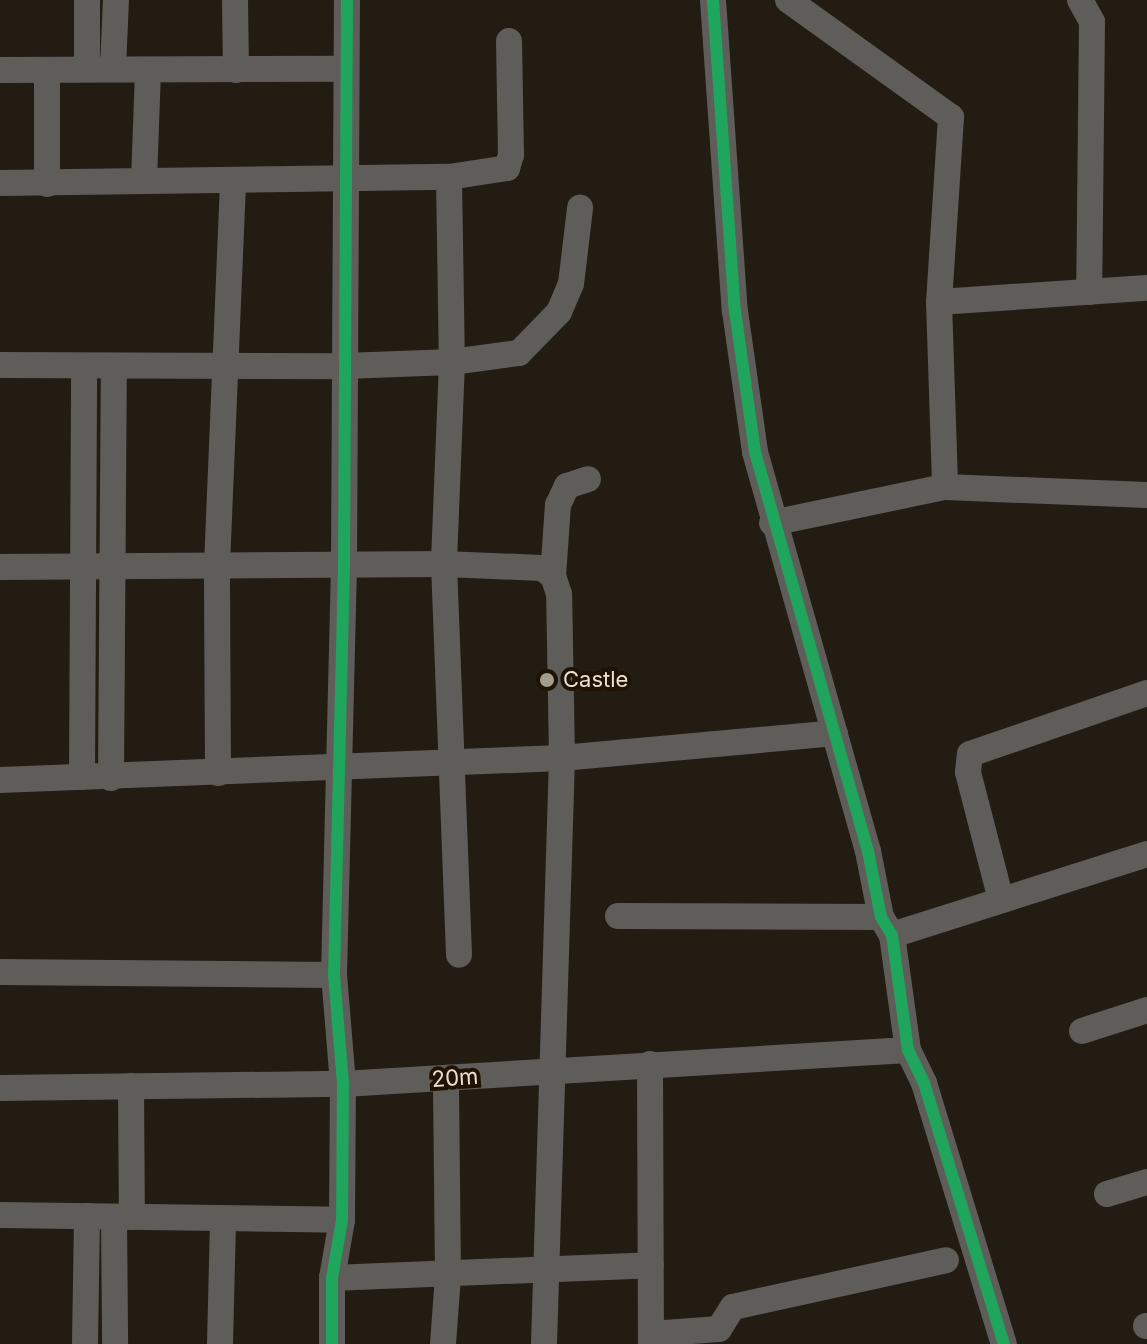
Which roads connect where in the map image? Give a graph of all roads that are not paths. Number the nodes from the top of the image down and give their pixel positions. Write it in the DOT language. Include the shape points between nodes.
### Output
graph roads {
  1 [pos="87,0"];
  2 [pos="116,0"];
  3 [pos="235,0"];
  4 [pos="347,0"];
  5 [pos="713,0"];
  6 [pos="788,0"];
  7 [pos="1080,0"];
  8 [pos="509,41"];
  9 [pos="100,68"];
  10 [pos="345,69"];
  11 [pos="0,70"];
  12 [pos="47,70"];
  13 [pos="148,70"];
  14 [pos="236,70"];
  15 [pos="449,177"];
  16 [pos="144,180"];
  17 [pos="346,182"];
  18 [pos="0,183"];
  19 [pos="233,183"];
  20 [pos="47,184"];
  21 [pos="580,208"];
  22 [pos="1147,288"];
  23 [pos="1089,292"];
  24 [pos="939,302"];
  25 [pos="452,362"];
  26 [pos="0,365"];
  27 [pos="224,365"];
  28 [pos="84,366"];
  29 [pos="114,366"];
  30 [pos="345,366"];
  31 [pos="588,479"];
  32 [pos="945,487"];
  33 [pos="1147,495"];
  34 [pos="772,523"];
  35 [pos="444,564"];
  36 [pos="217,565"];
  37 [pos="344,565"];
  38 [pos="84,566"];
  39 [pos="112,566"];
  40 [pos="0,567"];
  41 [pos="553,576"];
  42 [pos="1147,693"];
  43 [pos="835,733"];
  44 [pos="562,758"];
  45 [pos="450,759"];
  46 [pos="340,763"];
  47 [pos="218,773"];
  48 [pos="82,777"];
  49 [pos="111,778"];
  50 [pos="0,780"];
  51 [pos="1147,854"];
  52 [pos="1001,900"];
  53 [pos="618,916"];
  54 [pos="887,926"];
  55 [pos="459,955"];
  56 [pos="0,972"];
  57 [pos="334,975"];
  58 [pos="1147,1010"];
  59 [pos="1082,1031"];
  60 [pos="908,1050"];
  61 [pos="650,1064"];
  62 [pos="555,1071"];
  63 [pos="446,1079"];
  64 [pos="343,1084"];
  65 [pos="131,1086"];
  66 [pos="0,1088"];
  67 [pos="1147,1182"];
  68 [pos="1107,1194"];
  69 [pos="0,1215"];
  70 [pos="87,1216"];
  71 [pos="123,1217"];
  72 [pos="223,1220"];
  73 [pos="342,1220"];
  74 [pos="946,1260"];
  75 [pos="651,1265"];
  76 [pos="549,1268"];
  77 [pos="448,1276"];
  78 [pos="332,1278"];
  79 [pos="719,1336"];
  80 [pos="651,1339"];
  81 [pos="85,1344"];
  82 [pos="115,1344"];
  83 [pos="220,1344"];
  84 [pos="332,1344"];
  85 [pos="443,1344"];
  86 [pos="544,1344"];
  87 [pos="1004,1344"];
  1 -- 9 [label="street"];
  2 -- 9 [label="street"];
  3 -- 14 [label="street"];
  4 -- 10 [label="street"];
  5 -- 34 [label="street" via="735,311"];
  6 -- 24 [label="street" via="951,117"];
  7 -- 23 [label="street" via="1092,22"];
  8 -- 15 [label="street" via="507,168"];
  9 -- 12 [label="street"];
  9 -- 13 [label="street"];
  10 -- 14 [label="street"];
  10 -- 17 [label="street"];
  11 -- 12 [label="street"];
  12 -- 20 [label="street"];
  13 -- 14 [label="street"];
  13 -- 16 [label="street"];
  15 -- 17 [label="street"];
  15 -- 25 [label="street"];
  16 -- 19 [label="street"];
  16 -- 20 [label="street"];
  17 -- 19 [label="street"];
  17 -- 30 [label="street"];
  18 -- 20 [label="street"];
  19 -- 27 [label="street"];
  21 -- 25 [label="street" via="571,284 545,330 519,353"];
  22 -- 23 [label="street"];
  23 -- 24 [label="street"];
  24 -- 32 [label="street"];
  25 -- 30 [label="street"];
  25 -- 35 [label="street"];
  26 -- 28 [label="street"];
  27 -- 29 [label="street"];
  27 -- 30 [label="street"];
  27 -- 36 [label="street"];
  28 -- 29 [label="street"];
  28 -- 38 [label="street"];
  29 -- 39 [label="street"];
  30 -- 37 [label="street"];
  31 -- 41 [label="street" via="567,486 558,505"];
  32 -- 33 [label="street"];
  32 -- 34 [label="street"];
  34 -- 43 [label="street"];
  35 -- 37 [label="street"];
  35 -- 41 [label="street" via="542,568"];
  35 -- 45 [label="street"];
  36 -- 37 [label="street"];
  36 -- 39 [label="street"];
  36 -- 47 [label="street"];
  37 -- 46 [label="street"];
  38 -- 39 [label="street"];
  38 -- 40 [label="street"];
  38 -- 48 [label="street"];
  39 -- 49 [label="street"];
  41 -- 44 [label="street" via="559,594"];
  42 -- 52 [label="street" via="970,754 968,772"];
  43 -- 44 [label="street"];
  43 -- 54 [label="street"];
  44 -- 45 [label="street"];
  44 -- 62 [label="street"];
  45 -- 46 [label="street"];
  45 -- 55 [label="street"];
  46 -- 47 [label="street"];
  46 -- 57 [label="street"];
  47 -- 49 [label="street"];
  48 -- 49 [label="street"];
  48 -- 50 [label="street"];
  51 -- 52 [label="street"];
  52 -- 54 [label="street"];
  53 -- 54 [label="street"];
  54 -- 60 [label="street"];
  56 -- 57 [label="street"];
  57 -- 64 [label="street"];
  58 -- 59 [label="street"];
  60 -- 61 [label="street, 20m"];
  60 -- 87 [label="street" via="924,1083"];
  61 -- 62 [label="street, 20m"];
  61 -- 75 [label="street"];
  62 -- 63 [label="street, 20m"];
  62 -- 76 [label="street"];
  63 -- 64 [label="street, 20m"];
  63 -- 77 [label="street"];
  64 -- 65 [label="street, 20m"];
  64 -- 73 [label="street"];
  65 -- 66 [label="street, 20m"];
  65 -- 71 [label="street"];
  67 -- 68 [label="street"];
  69 -- 70 [label="street"];
  70 -- 71 [label="street"];
  70 -- 81 [label="street"];
  71 -- 72 [label="street"];
  71 -- 82 [label="street"];
  72 -- 73 [label="street"];
  72 -- 83 [label="street"];
  73 -- 78 [label="street"];
  74 -- 79 [label="street" via="733,1307"];
  75 -- 76 [label="street"];
  75 -- 80 [label="street"];
  76 -- 77 [label="street"];
  76 -- 86 [label="street"];
  77 -- 78 [label="street"];
  77 -- 85 [label="street"];
  78 -- 84 [label="street"];
  79 -- 80 [label="street"];
}
